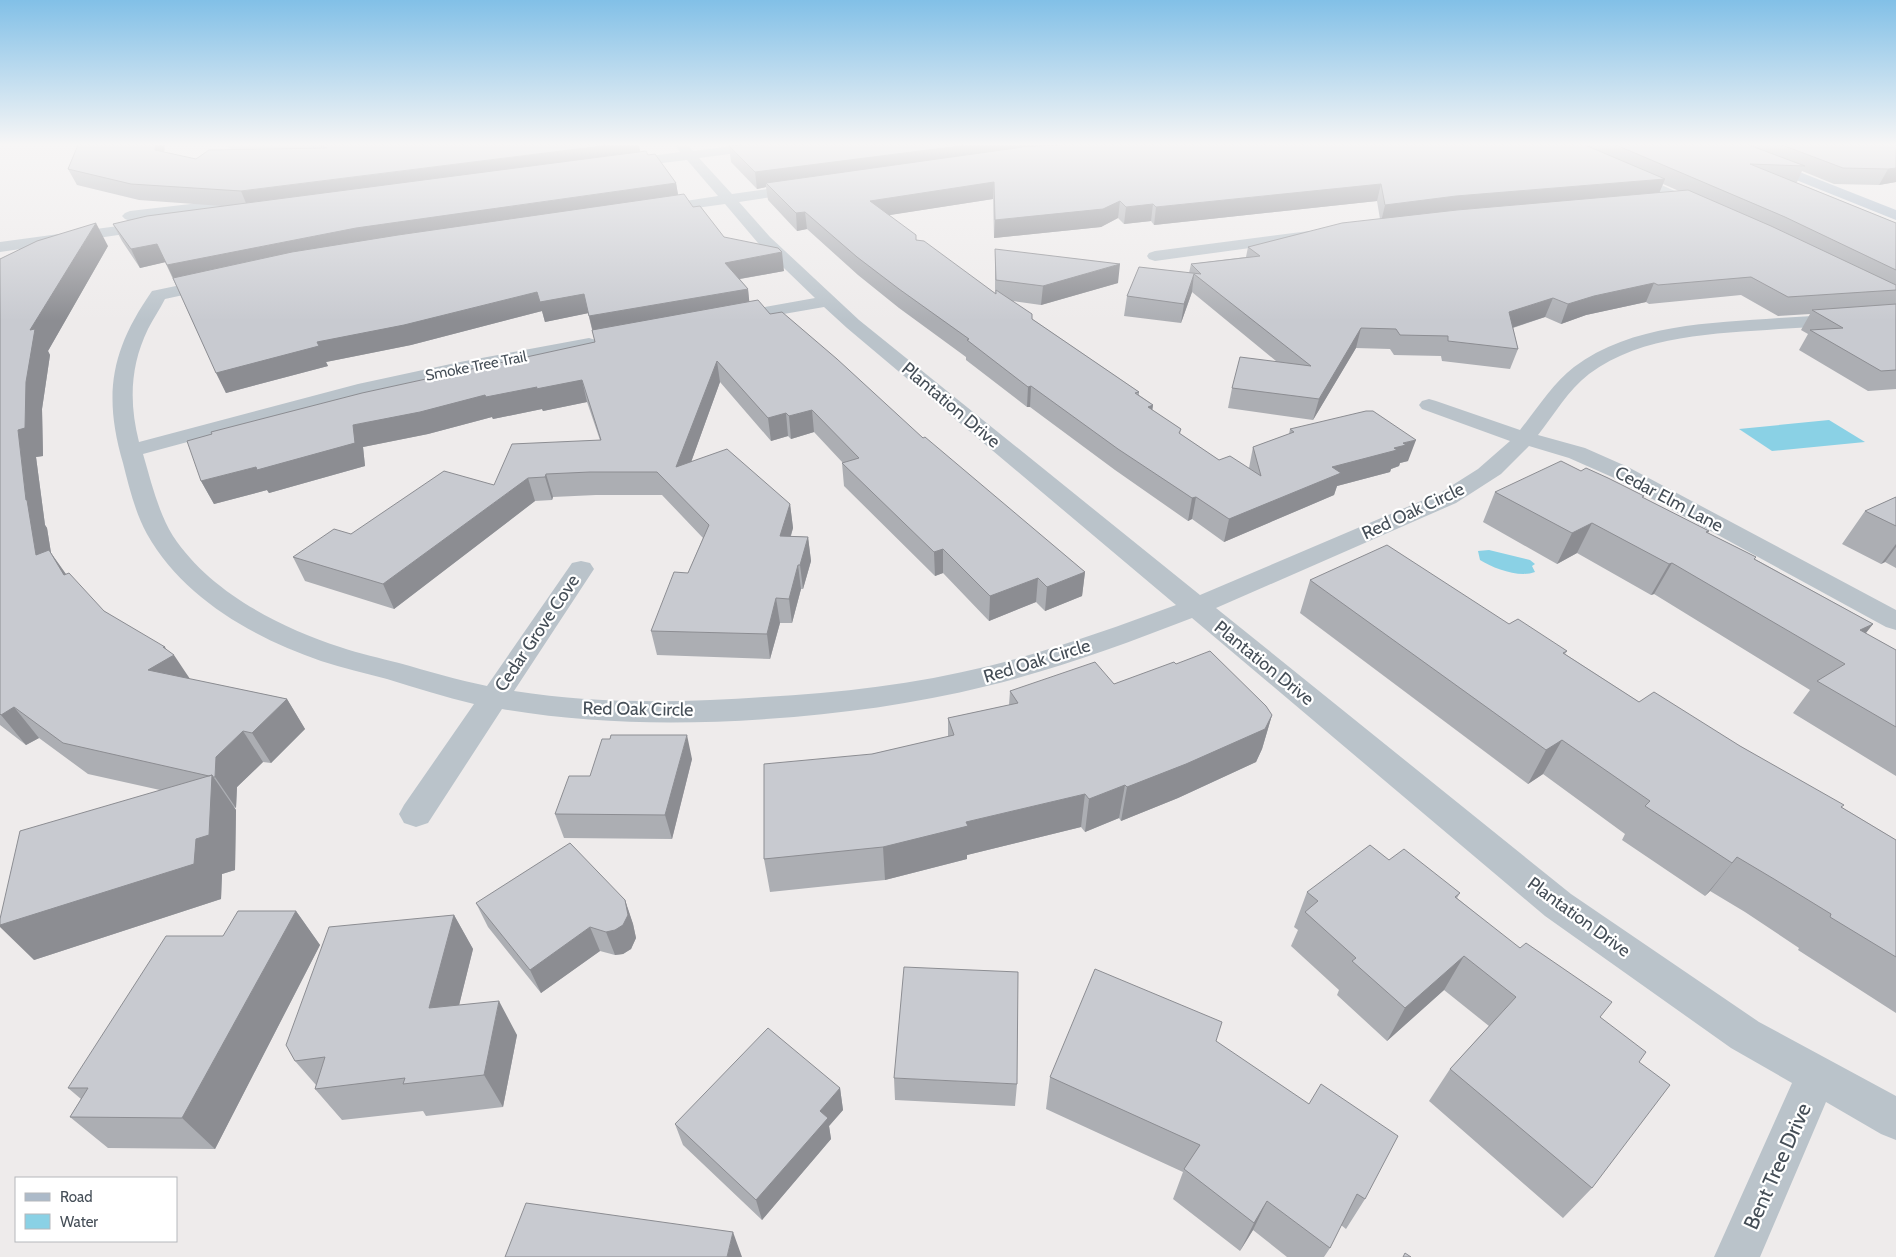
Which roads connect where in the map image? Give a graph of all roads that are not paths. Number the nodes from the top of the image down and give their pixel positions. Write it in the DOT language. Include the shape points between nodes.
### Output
graph roads {
  1 [pos="701,204"];
  2 [pos="729,204"];
  3 [pos="1691,204"];
  4 [pos="1868,204"];
  5 [pos="1709,212"];
  6 [pos="629,214"];
  7 [pos="1896,215"];
  8 [pos="47,226"];
  9 [pos="1327,234"];
  10 [pos="0,247"];
  11 [pos="1155,256"];
  12 [pos="234,279"];
  13 [pos="827,301"];
  14 [pos="1893,306"];
  15 [pos="711,322"];
  16 [pos="605,341"];
  17 [pos="1429,405"];
  18 [pos="1523,438"];
  19 [pos="130,451"];
  20 [pos="581,569"];
  21 [pos="1196,607"];
  22 [pos="1896,622"];
  23 [pos="493,697"];
  24 [pos="416,814"];
  25 [pos="1817,1074"];
  26 [pos="1896,1119"];
  27 [pos="1737,1257"];
  1 -- 6 [label="street"];
  2 -- 13 [label="street, Plantation Drive"];
  3 -- 5 [label="street"];
  4 -- 7 [label="main road"];
  8 -- 10 [label="street" via="266,205"];
  9 -- 11 [label="street"];
  12 -- 19 [label="street, Red Oak Circle" via="158,295 130,351 122,382 122,415"];
  13 -- 15 [label="street"];
  13 -- 21 [label="street, Plantation Drive"];
  14 -- 18 [label="street, Red Oak Circle" via="1686,332 1636,344 1583,370 1564,386"];
  16 -- 19 [label="street, Smoke Tree Trail" via="358,390"];
  17 -- 18 [label="street, Cedar Elm Lane"];
  18 -- 21 [label="street, Red Oak Circle" via="1482,478 1448,498"];
  18 -- 22 [label="street, Cedar Elm Lane" via="1577,453 1634,478"];
  19 -- 23 [label="street, Red Oak Circle" via="150,516 165,542 187,568 238,610 286,636 331,654"];
  20 -- 23 [label="street, Cedar Grove Cove"];
  21 -- 23 [label="street, Red Oak Circle" via="1051,659 987,677 918,692 846,702 666,711 595,709"];
  21 -- 25 [label="street, Plantation Drive" via="1558,905 1745,1034"];
  23 -- 24 [label="street, Cedar Grove Cove"];
  25 -- 26 [label="street, Plantation Drive"];
  25 -- 27 [label="street, Bent Tree Drive"];
}
